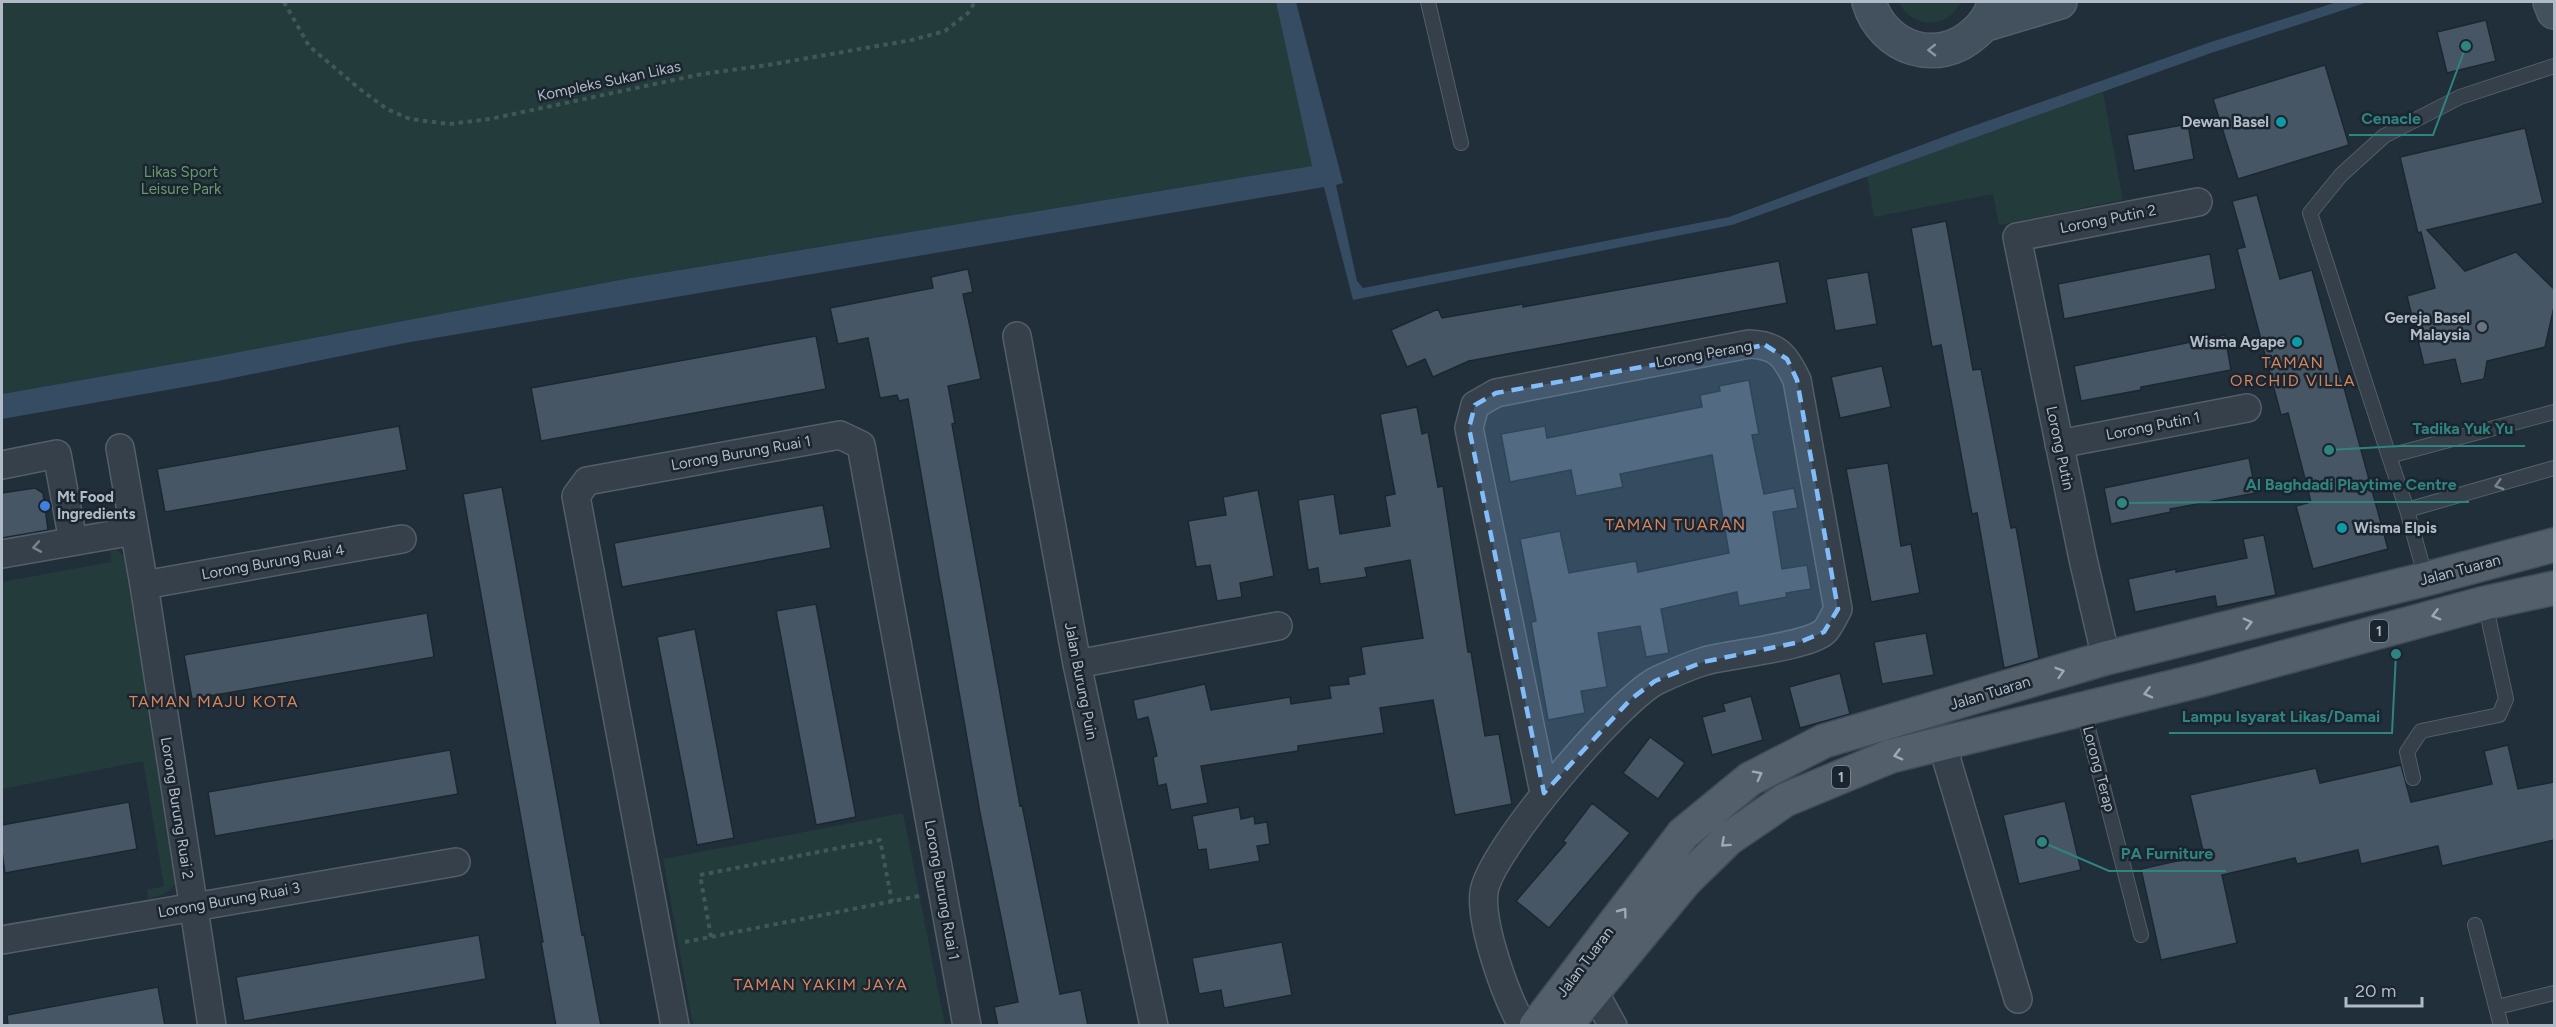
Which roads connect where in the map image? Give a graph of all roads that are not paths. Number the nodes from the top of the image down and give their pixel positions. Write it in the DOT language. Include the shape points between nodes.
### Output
graph roads {
  1 [pos="1428,2"];
  2 [pos="1869,2"];
  3 [pos="2060,2"];
  4 [pos="2550,2"];
  5 [pos="2554,12"];
  6 [pos="1988,13"];
  7 [pos="2554,66"];
  8 [pos="1461,143"];
  9 [pos="2198,202"];
  10 [pos="2017,237"];
  11 [pos="1017,336"];
  12 [pos="2247,408"];
  13 [pos="2554,412"];
  14 [pos="2059,444"];
  15 [pos="120,448"];
  16 [pos="2389,456"];
  17 [pos="2,465"];
  18 [pos="2554,468"];
  19 [pos="2407,510"];
  20 [pos="2554,530"];
  21 [pos="134,531"];
  22 [pos="402,539"];
  23 [pos="72,541"];
  24 [pos="2554,545"];
  25 [pos="2,554"];
  26 [pos="2475,565"];
  27 [pos="2426,579"];
  28 [pos="144,585"];
  29 [pos="2554,588"];
  30 [pos="2485,603"];
  31 [pos="1278,626"];
  32 [pos="2106,658"];
  33 [pos="1077,664"];
  34 [pos="2083,709"];
  35 [pos="1942,744"];
  36 [pos="2413,778"];
  37 [pos="1544,793"];
  38 [pos="456,862"];
  39 [pos="192,906"];
  40 [pos="2475,925"];
  41 [pos="2141,935"];
  42 [pos="2,940"];
  43 [pos="1593,990"];
  44 [pos="2554,993"];
  45 [pos="2018,999"];
  46 [pos="2497,1006"];
  47 [pos="212,1026"];
  48 [pos="675,1026"];
  49 [pos="967,1026"];
  50 [pos="1154,1026"];
  51 [pos="1523,1026"];
  52 [pos="1536,1026"];
  53 [pos="1564,1026"];
  54 [pos="1613,1026"];
  55 [pos="2502,1026"];
  1 -- 8 [label="lane"];
  6 -- 2 [label="main road, one-way" via="1967,40 1947,49 1925,51 1904,45 1886,33"];
  3 -- 6 [label="main road"];
  4 -- 5 [label="main road"];
  7 -- 16 [label="lane" via="2460,97 2384,136 2341,175 2310,213"];
  9 -- 10 [label="street, Lorong Putin 2"];
  10 -- 14 [label="street, Lorong Putin"];
  11 -- 33 [label="street, Jalan Burung Puin"];
  12 -- 14 [label="street, Lorong Putin 1"];
  13 -- 16 [label="lane"];
  14 -- 32 [label="street, Lorong Putin"];
  15 -- 21 [label="street, Lorong Burung Ruai 2"];
  16 -- 19 [label="lane"];
  17 -- 23 [label="street" via="57,454"];
  18 -- 19 [label="lane, one-way"];
  19 -- 27 [label="lane"];
  20 -- 26 [label="main road" via="2515,540"];
  21 -- 23 [label="street"];
  21 -- 28 [label="street, Lorong Burung Ruai 2"];
  22 -- 28 [label="street, Lorong Burung Ruai 4"];
  23 -- 25 [label="street, one-way"];
  24 -- 26 [label="main road, Jalan Tuaran"];
  26 -- 27 [label="main road, Jalan Tuaran"];
  32 -- 27 [label="main road, Jalan Tuaran, one-way"];
  28 -- 39 [label="street, Lorong Burung Ruai 2"];
  29 -- 30 [label="main road, Jalan Tuaran / 1"];
  30 -- 34 [label="main road, Jalan Tuaran / 1, one-way"];
  30 -- 36 [label="lane" via="2506,699 2499,715 2421,731 2407,752"];
  31 -- 33 [label="street"];
  52 -- 32 [label="main road, Jalan Tuaran, one-way" via="1683,834 1750,779 1824,741"];
  33 -- 50 [label="street, Jalan Burung Puin"];
  34 -- 35 [label="main road, Jalan Tuaran / 1"];
  34 -- 41 [label="lane, Lorong Terap"];
  35 -- 43 [label="main road, Jalan Tuaran / 1, one-way" via="1891,756 1785,800 1728,839 1686,880"];
  35 -- 45 [label="street"];
  37 -- 37 [label="street, Lorong Perang" via="1631,699 1656,681 1703,662 1800,642 1824,632 1838,609 1797,380 1787,359 1765,345 1749,344 1496,393 1475,405 1468,428"];
  37 -- 51 [label="street, Lorong Perang" via="1509,840 1484,890 1484,909 1497,969"];
  38 -- 39 [label="street, Lorong Burung Ruai 3"];
  39 -- 42 [label="street, Lorong Burung Ruai 3"];
  39 -- 47 [label="street, Lorong Burung Ruai 2"];
  40 -- 46 [label="lane"];
  43 -- 53 [label="main road, Jalan Tuaran / 1"];
  43 -- 54 [label="street"];
  44 -- 46 [label="lane"];
  46 -- 55 [label="lane"];
  48 -- 49 [label="street, Lorong Burung Ruai 1" via="576,496 587,481 840,435 861,446"];
}
